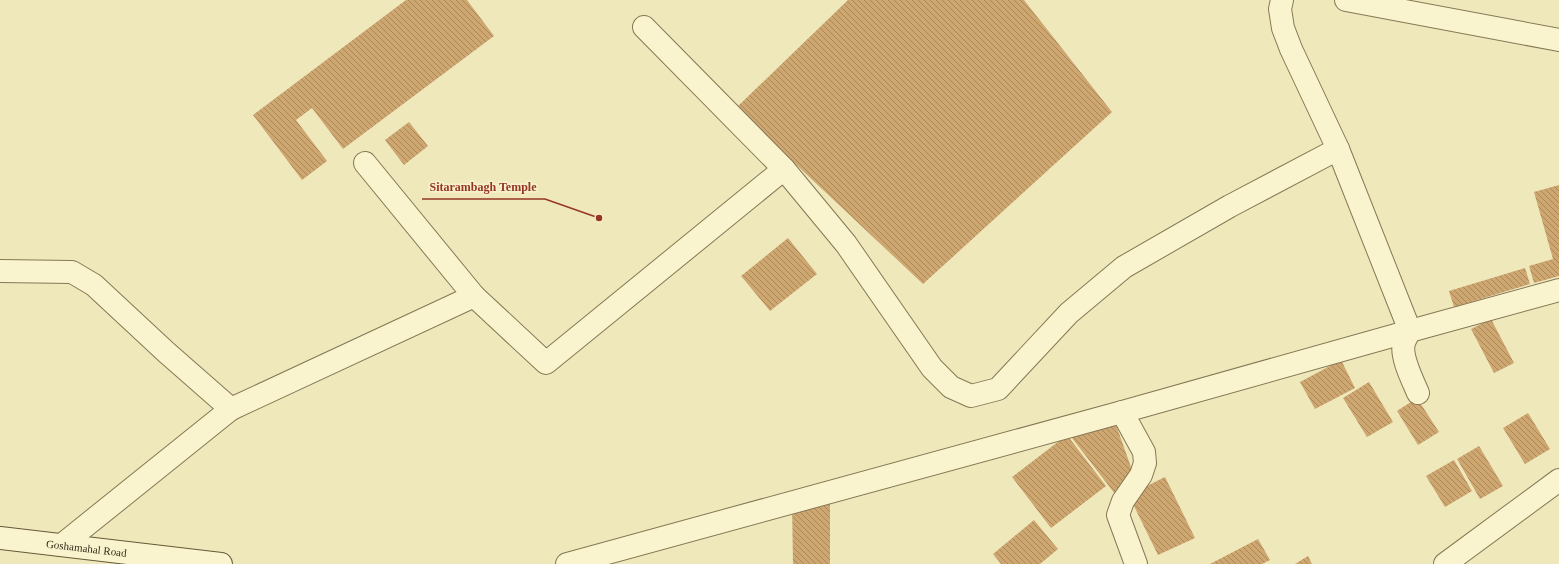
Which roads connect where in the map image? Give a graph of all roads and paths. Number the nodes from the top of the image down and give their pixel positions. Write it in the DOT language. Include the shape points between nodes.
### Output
graph roads {
  1 [pos="1282,0"];
  2 [pos="1346,0"];
  3 [pos="644,27"];
  4 [pos="1559,40"];
  5 [pos="1338,149"];
  6 [pos="365,163"];
  7 [pos="784,169"];
  8 [pos="0,271"];
  9 [pos="1559,290"];
  10 [pos="474,296"];
  11 [pos="1410,332"];
  12 [pos="1418,393"];
  13 [pos="230,409"];
  14 [pos="1122,412"];
  15 [pos="1559,480"];
  16 [pos="1,540"];
  17 [pos="63,544"];
  18 [pos="221,564"];
  19 [pos="567,564"];
  20 [pos="1136,564"];
  21 [pos="1445,564"];
  1 -- 5 [label="street" via="1280,9 1283,28"];
  2 -- 4 [label="street"];
  3 -- 7 [label="street"];
  5 -- 7 [label="street" via="1230,206 1124,267 1069,313 998,389 971,396 951,387 932,368 846,244"];
  5 -- 11 [label="street"];
  6 -- 10 [label="street"];
  7 -- 10 [label="street" via="546,363"];
  8 -- 13 [label="street" via="72,272 94,286"];
  9 -- 11 [label="street"];
  10 -- 13 [label="street"];
  11 -- 12 [label="street" via="1403,343 1405,360"];
  11 -- 14 [label="street"];
  13 -- 17 [label="street"];
  14 -- 19 [label="street"];
  14 -- 20 [label="street" via="1144,452 1145,463 1141,475 1122,501 1118,515"];
  15 -- 21 [label="street"];
  16 -- 17 [label="street, Goshamahal Road"];
  17 -- 18 [label="street, Goshamahal Road"];
}
